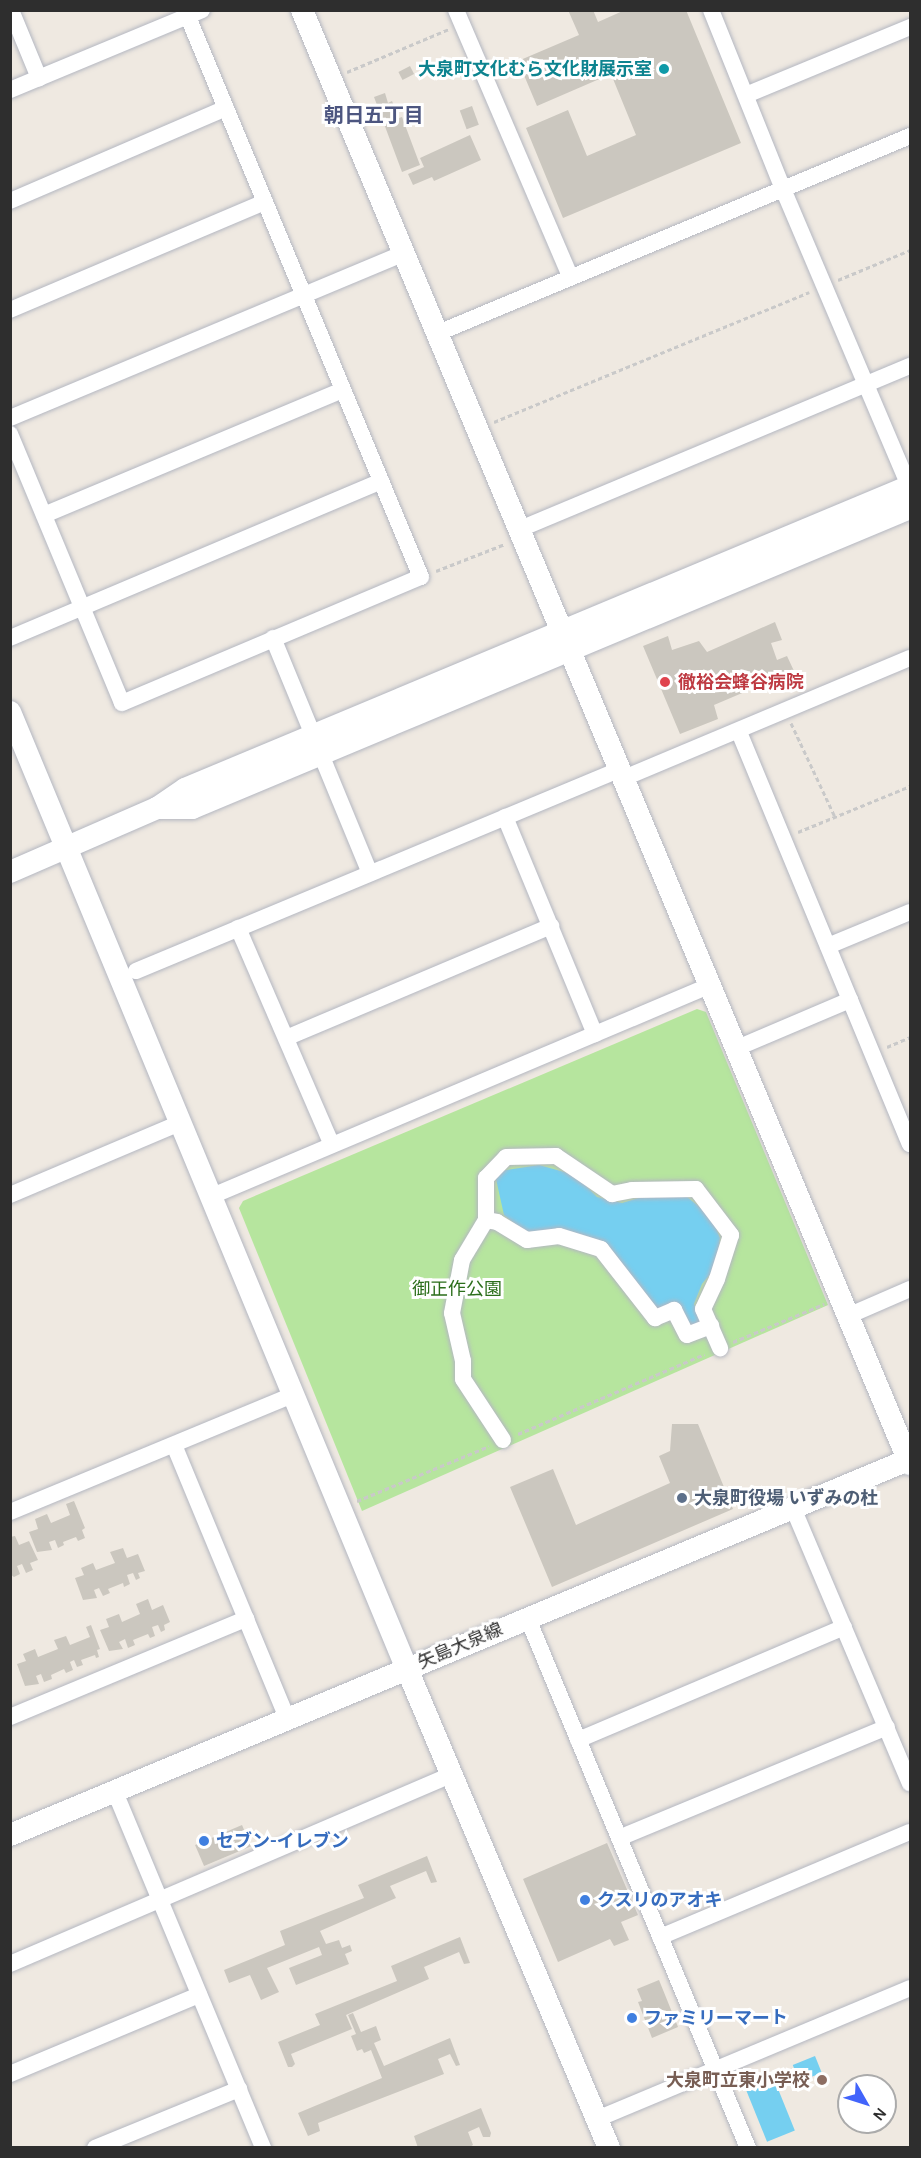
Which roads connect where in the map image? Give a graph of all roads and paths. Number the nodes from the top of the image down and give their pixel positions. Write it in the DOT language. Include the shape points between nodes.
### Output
graph roads {
  1 [pos="11,10"];
  2 [pos="302,10"];
  3 [pos="711,10"];
  4 [pos="195,14"];
  5 [pos="459,17"];
  6 [pos="910,27"];
  7 [pos="39,78"];
  8 [pos="332,79"];
  9 [pos="10,90"];
  10 [pos="746,95"];
  11 [pos="226,108"];
  12 [pos="910,136"];
  13 [pos="783,189"];
  14 [pos="10,201"];
  15 [pos="265,202"];
  16 [pos="910,250"];
  17 [pos="405,253"];
  18 [pos="570,276"];
  19 [pos="824,286"];
  20 [pos="304,295"];
  21 [pos="10,310"];
  22 [pos="438,333"];
  23 [pos="910,366"];
  24 [pos="866,385"];
  25 [pos="344,390"];
  26 [pos="10,418"];
  27 [pos="478,428"];
  28 [pos="10,434"];
  29 [pos="381,482"];
  30 [pos="910,487"];
  31 [pos="910,508"];
  32 [pos="44,515"];
  33 [pos="522,532"];
  34 [pos="421,577"];
  35 [pos="82,607"];
  36 [pos="10,638"];
  37 [pos="273,638"];
  38 [pos="567,641"];
  39 [pos="910,658"];
  40 [pos="786,711"];
  41 [pos="10,712"];
  42 [pos="739,732"];
  43 [pos="317,746"];
  44 [pos="617,776"];
  45 [pos="910,786"];
  46 [pos="505,817"];
  47 [pos="835,817"];
  48 [pos="783,838"];
  49 [pos="67,848"];
  50 [pos="10,872"];
  51 [pos="370,873"];
  52 [pos="910,912"];
  53 [pos="551,926"];
  54 [pos="238,928"];
  55 [pos="828,946"];
  56 [pos="136,971"];
  57 [pos="711,985"];
  58 [pos="850,1000"];
  59 [pos="595,1034"];
  60 [pos="910,1037"];
  61 [pos="286,1038"];
  62 [pos="737,1048"];
  63 [pos="872,1053"];
  64 [pos="182,1122"];
  65 [pos="910,1144"];
  66 [pos="332,1145"];
  67 [pos="10,1195"];
  68 [pos="212,1196"];
  69 [pos="486,1220"];
  70 [pos="910,1289"];
  71 [pos="844,1306"];
  72 [pos="711,1326"];
  73 [pos="720,1348"];
  74 [pos="295,1394"];
  75 [pos="503,1440"];
  76 [pos="174,1445"];
  77 [pos="910,1461"];
  78 [pos="356,1502"];
  79 [pos="793,1508"];
  80 [pos="10,1512"];
  81 [pos="528,1618"];
  82 [pos="246,1619"];
  83 [pos="844,1628"];
  84 [pos="407,1668"];
  85 [pos="10,1717"];
  86 [pos="287,1718"];
  87 [pos="887,1728"];
  88 [pos="578,1740"];
  89 [pos="453,1774"];
  90 [pos="910,1783"];
  91 [pos="115,1792"];
  92 [pos="910,1832"];
  93 [pos="10,1835"];
  94 [pos="619,1838"];
  95 [pos="160,1901"];
  96 [pos="660,1937"];
  97 [pos="10,1964"];
  98 [pos="910,1988"];
  99 [pos="199,1995"];
  100 [pos="716,2070"];
  101 [pos="10,2074"];
  102 [pos="239,2089"];
  103 [pos="597,2119"];
  104 [pos="95,2148"];
  105 [pos="263,2148"];
  106 [pos="609,2148"];
  107 [pos="748,2148"];
  1 -- 7 [label="street"];
  2 -- 8 [label="street"];
  3 -- 10 [label="street"];
  4 -- 7 [label="street"];
  4 -- 11 [label="street"];
  5 -- 8 [label="path"];
  5 -- 18 [label="street"];
  6 -- 10 [label="street"];
  7 -- 9 [label="street"];
  8 -- 17 [label="street"];
  10 -- 13 [label="street"];
  11 -- 14 [label="street"];
  11 -- 15 [label="street"];
  12 -- 13 [label="street"];
  13 -- 18 [label="street"];
  13 -- 19 [label="street"];
  15 -- 20 [label="street"];
  15 -- 21 [label="street"];
  16 -- 19 [label="path"];
  17 -- 20 [label="street"];
  17 -- 22 [label="street"];
  18 -- 22 [label="street"];
  19 -- 24 [label="street"];
  19 -- 27 [label="path"];
  20 -- 25 [label="street"];
  20 -- 26 [label="street"];
  22 -- 27 [label="street"];
  23 -- 24 [label="street"];
  24 -- 30 [label="street"];
  24 -- 33 [label="street"];
  25 -- 29 [label="street"];
  25 -- 32 [label="street"];
  27 -- 33 [label="street"];
  28 -- 32 [label="street"];
  29 -- 34 [label="street"];
  29 -- 35 [label="street"];
  30 -- 38 [label="street"];
  31 -- 38 [label="street"];
  32 -- 35 [label="street"];
  33 -- 34 [label="path"];
  33 -- 38 [label="street"];
  34 -- 37 [label="street"];
  35 -- 36 [label="street"];
  35 -- 37 [label="street" via="122,703"];
  37 -- 43 [label="street"];
  38 -- 43 [label="street"];
  38 -- 44 [label="street"];
  39 -- 40 [label="street"];
  40 -- 42 [label="street"];
  40 -- 47 [label="path"];
  41 -- 49 [label="street"];
  42 -- 44 [label="street"];
  42 -- 48 [label="street"];
  43 -- 49 [label="street" via="185,789 158,808"];
  43 -- 51 [label="street"];
  44 -- 46 [label="street"];
  44 -- 57 [label="street"];
  45 -- 47 [label="path"];
  46 -- 51 [label="street"];
  46 -- 53 [label="street"];
  47 -- 48 [label="path"];
  48 -- 55 [label="street"];
  49 -- 50 [label="street"];
  49 -- 64 [label="street"];
  51 -- 54 [label="street"];
  52 -- 55 [label="street"];
  53 -- 59 [label="street"];
  53 -- 61 [label="street"];
  54 -- 56 [label="street"];
  54 -- 61 [label="street"];
  55 -- 58 [label="street"];
  57 -- 59 [label="street"];
  57 -- 62 [label="street"];
  58 -- 62 [label="street"];
  58 -- 63 [label="street"];
  59 -- 66 [label="street"];
  60 -- 63 [label="path"];
  61 -- 66 [label="street"];
  62 -- 71 [label="street"];
  63 -- 65 [label="street"];
  64 -- 67 [label="street"];
  64 -- 68 [label="street"];
  66 -- 68 [label="street"];
  68 -- 74 [label="street"];
  69 -- 72 [label="street" via="497,1222 527,1240 559,1236 601,1250 655,1318 674,1310 687,1335"];
  69 -- 72 [label="street" via="486,1178 506,1157 556,1156 612,1194 696,1189 731,1235 703,1309"];
  69 -- 75 [label="street" via="462,1260 452,1313 463,1379"];
  70 -- 71 [label="street"];
  71 -- 73 [label="path"];
  71 -- 77 [label="street"];
  72 -- 73 [label="street"];
  73 -- 75 [label="path"];
  74 -- 76 [label="street"];
  74 -- 84 [label="street"];
  75 -- 78 [label="path"];
  76 -- 80 [label="street"];
  76 -- 82 [label="street"];
  77 -- 79 [label="street, 矢島大泉線"];
  79 -- 81 [label="street, 矢島大泉線"];
  79 -- 83 [label="street"];
  81 -- 84 [label="street, 矢島大泉線"];
  81 -- 88 [label="street"];
  82 -- 85 [label="street"];
  82 -- 86 [label="street"];
  83 -- 87 [label="street"];
  83 -- 88 [label="street"];
  84 -- 86 [label="street, 矢島大泉線"];
  84 -- 89 [label="street"];
  86 -- 91 [label="street, 矢島大泉線"];
  87 -- 90 [label="street"];
  87 -- 94 [label="street"];
  88 -- 94 [label="street"];
  89 -- 95 [label="street"];
  89 -- 103 [label="street"];
  91 -- 93 [label="street, 矢島大泉線"];
  91 -- 95 [label="street"];
  92 -- 96 [label="street"];
  94 -- 96 [label="street"];
  95 -- 97 [label="street"];
  95 -- 99 [label="street"];
  96 -- 100 [label="street"];
  98 -- 100 [label="street"];
  99 -- 101 [label="street"];
  99 -- 102 [label="street"];
  100 -- 103 [label="street"];
  100 -- 107 [label="street"];
  102 -- 104 [label="street"];
  102 -- 105 [label="street"];
  103 -- 106 [label="street"];
}
